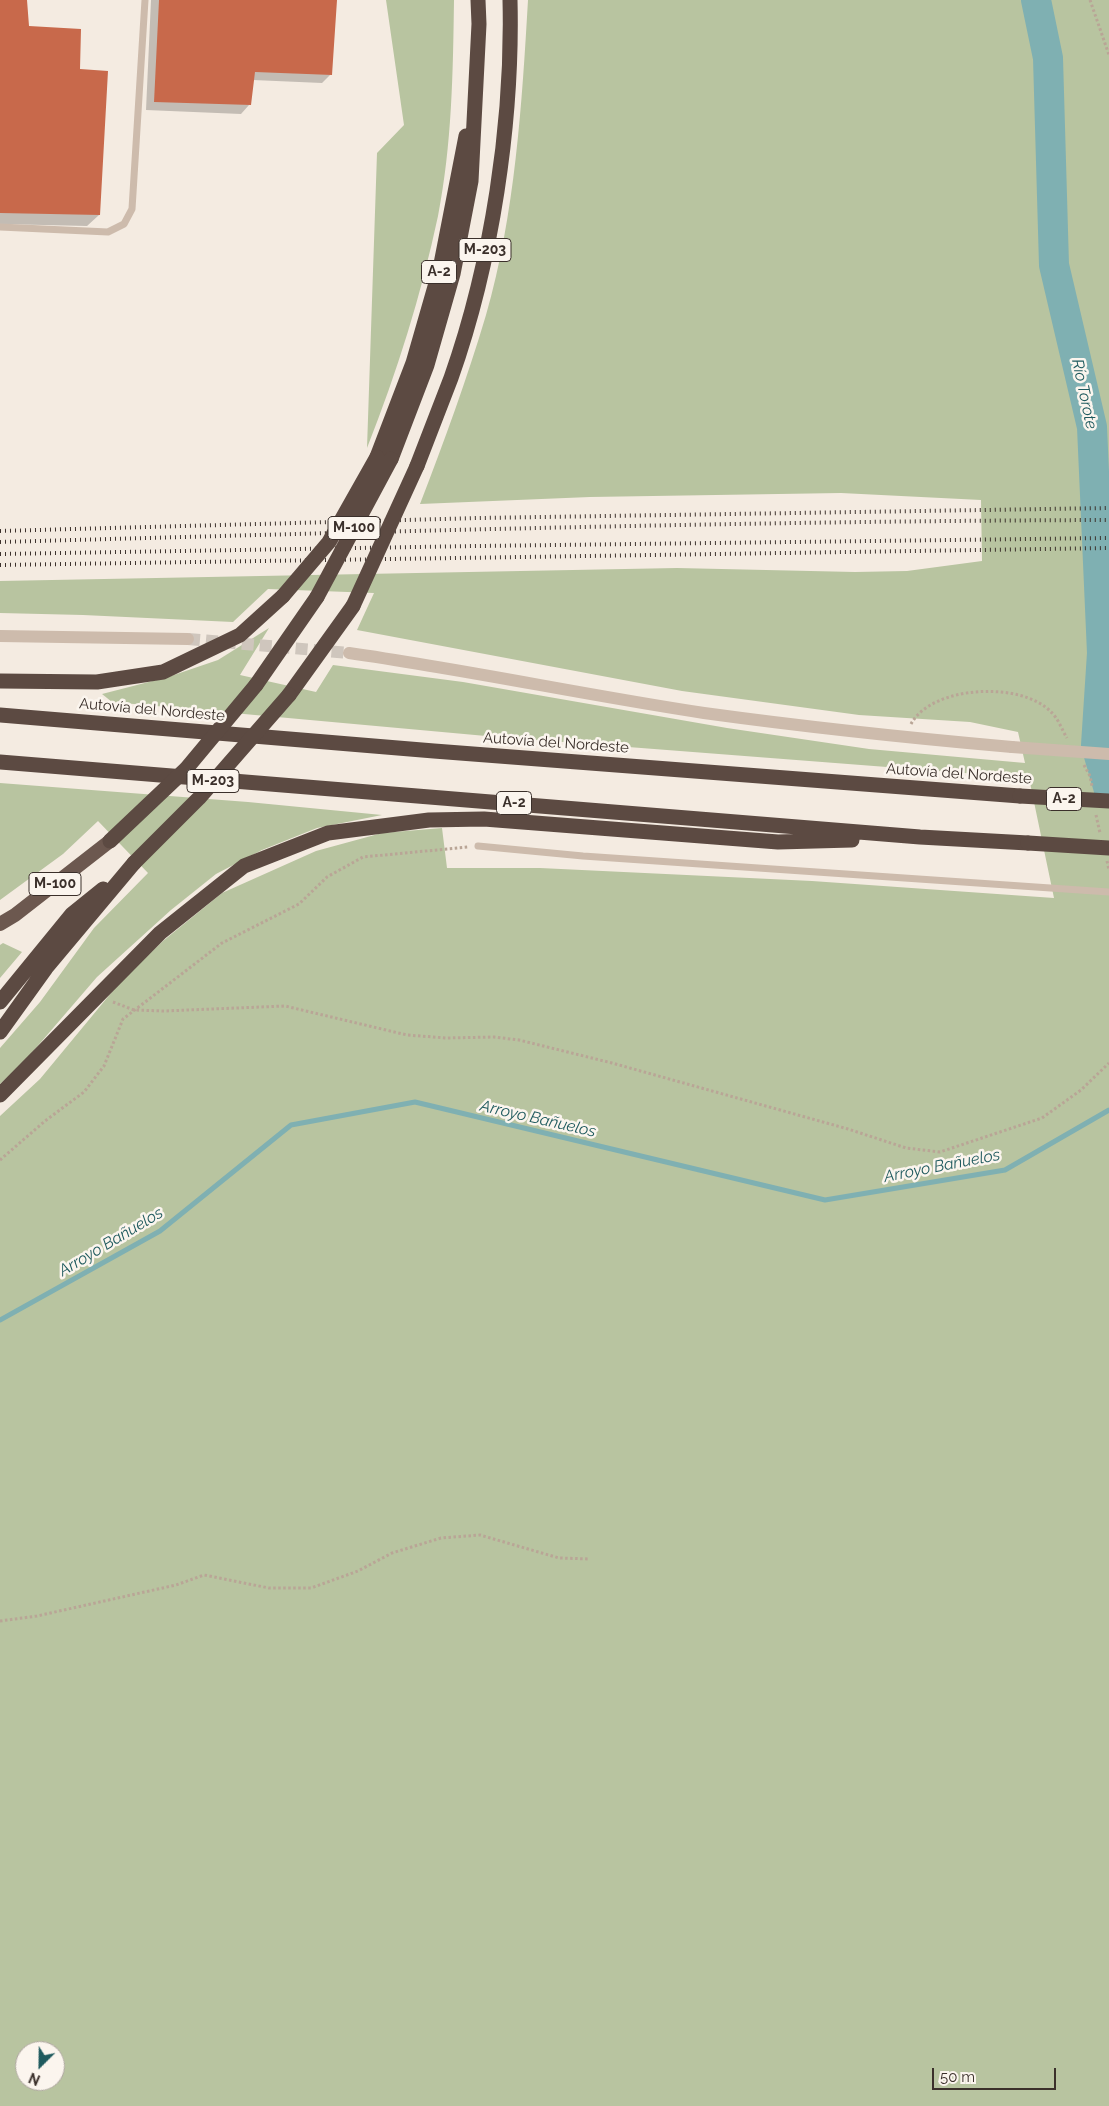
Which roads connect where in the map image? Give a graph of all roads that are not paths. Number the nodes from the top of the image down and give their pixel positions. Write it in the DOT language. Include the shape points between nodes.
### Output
graph roads {
  1 [pos="145,0"];
  2 [pos="478,0"];
  3 [pos="510,0"];
  4 [pos="0,227"];
  5 [pos="384,458"];
  6 [pos="0,636"];
  7 [pos="188,638"];
  8 [pos="349,653"];
  9 [pos="0,681"];
  10 [pos="0,715"];
  11 [pos="1109,754"];
  12 [pos="0,762"];
  13 [pos="1109,802"];
  14 [pos="920,837"];
  15 [pos="110,842"];
  16 [pos="478,846"];
  17 [pos="1109,848"];
  18 [pos="134,863"];
  19 [pos="1109,892"];
  20 [pos="0,924"];
  21 [pos="0,1002"];
  22 [pos="0,1032"];
  23 [pos="0,1095"];
  1 -- 4 [label="lane" via="132,209 124,224 108,232"];
  2 -- 5 [label="highway, M-203" via="471,181 452,274 427,365"];
  3 -- 18 [label="highway, M-203, bridge" via="507,105 499,174 478,288 451,377 417,466 353,606 289,695 198,798"];
  5 -- 9 [label="highway, bridge" via="329,542 283,596 240,635 163,672 97,682"];
  5 -- 15 [label="highway, M-100, bridge" via="317,597 256,685 186,769"];
  6 -- 7 [label="street"];
  8 -- 11 [label="street, bridge" via="703,712 904,738"];
  10 -- 13 [label="highway, Autovía del Nordeste / A-2, bridge"];
  12 -- 14 [label="highway, A-2"];
  14 -- 17 [label="highway, A-2, bridge"];
  14 -- 23 [label="highway, A-2" via="778,842 484,819 429,820 328,834 244,866 160,933"];
  15 -- 20 [label="highway, M-100"];
  16 -- 19 [label="lane"];
  18 -- 21 [label="highway" via="72,914"];
  18 -- 22 [label="highway, M-203" via="46,968"];
}
